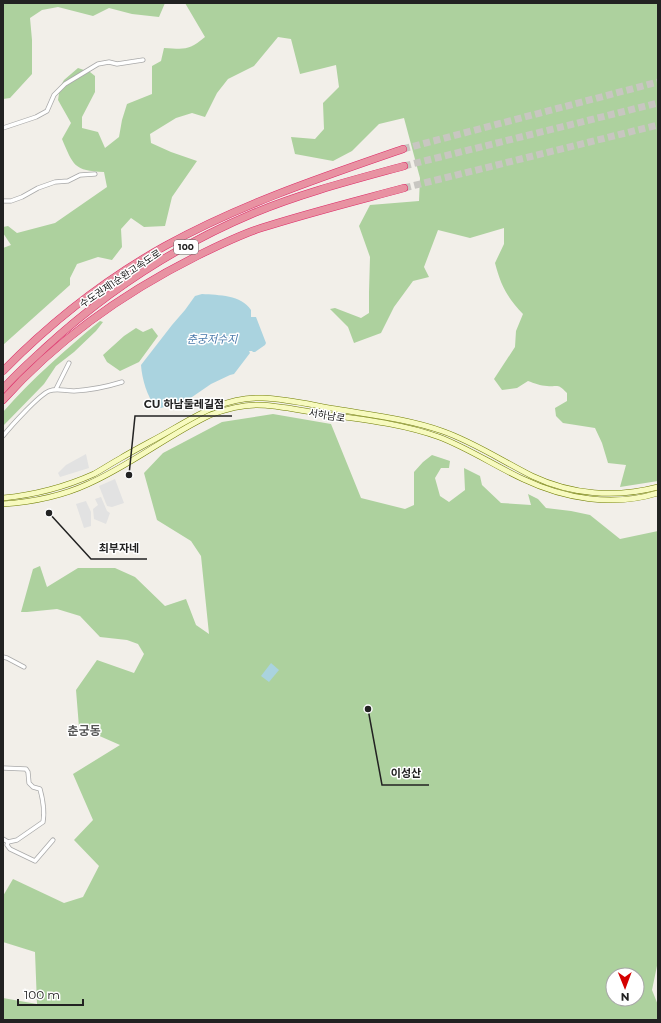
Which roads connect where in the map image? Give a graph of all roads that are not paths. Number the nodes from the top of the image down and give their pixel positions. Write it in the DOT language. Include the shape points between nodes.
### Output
graph roads {
  1 [pos="144,60"];
  2 [pos="3,128"];
  3 [pos="403,149"];
  4 [pos="404,166"];
  5 [pos="95,174"];
  6 [pos="404,188"];
  7 [pos="3,202"];
  8 [pos="69,363"];
  9 [pos="3,371"];
  10 [pos="122,382"];
  11 [pos="3,389"];
  12 [pos="56,389"];
  13 [pos="3,400"];
  14 [pos="3,436"];
  15 [pos="658,487"];
  16 [pos="658,493"];
  17 [pos="3,498"];
  18 [pos="3,504"];
  19 [pos="3,657"];
  20 [pos="24,667"];
  21 [pos="3,768"];
  22 [pos="3,839"];
  23 [pos="53,840"];
  24 [pos="8,842"];
  1 -- 2 [label="street" via="98,64 65,84 54,95 47,111"];
  3 -- 9 [label="highway, 수도권제1순환고속도로 / 100" via="257,202 165,246 90,294"];
  4 -- 11 [label="highway, 수도권제1순환고속도로 / 100" via="328,186 268,208 217,230 180,250 103,299 60,334"];
  5 -- 7 [label="street" via="55,182 22,197"];
  6 -- 13 [label="highway, 수도권제1순환고속도로 / 100" via="260,228 169,270 116,303 75,333"];
  8 -- 12 [label="street"];
  10 -- 12 [label="street" via="97,389"];
  12 -- 14 [label="street" via="48,391 38,399"];
  15 -- 17 [label="street, 서하남로" via="622,494 576,490 534,477 472,444 429,426 282,400 255,398 226,402 197,414 105,468 80,479 46,491"];
  16 -- 18 [label="street, 서하남로" via="627,500 577,498 540,487 429,434 401,426 259,405 228,409 206,417 108,474 76,489 34,500"];
  19 -- 20 [label="street"];
  21 -- 24 [label="street" via="26,769 29,783 40,789 44,811 43,822 17,840"];
  22 -- 24 [label="street"];
  23 -- 24 [label="street" via="35,861 10,849"];
}
